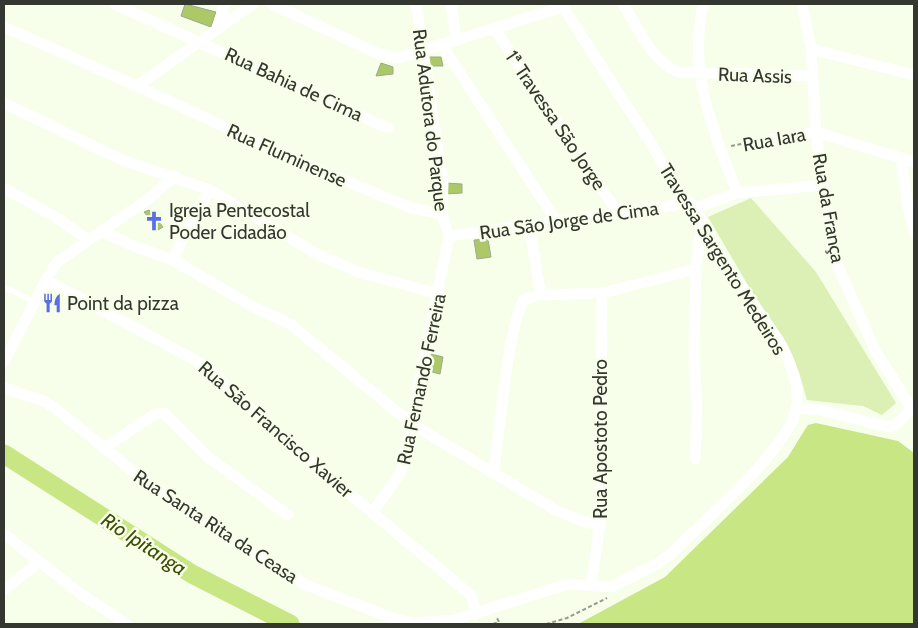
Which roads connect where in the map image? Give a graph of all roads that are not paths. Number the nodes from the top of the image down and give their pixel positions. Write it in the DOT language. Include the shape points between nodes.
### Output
graph roads {
  1 [pos="114,4"];
  2 [pos="225,4"];
  3 [pos="253,4"];
  4 [pos="272,4"];
  5 [pos="416,4"];
  6 [pos="451,4"];
  7 [pos="623,4"];
  8 [pos="703,4"];
  9 [pos="802,4"];
  10 [pos="562,5"];
  11 [pos="4,27"];
  12 [pos="217,28"];
  13 [pos="494,28"];
  14 [pos="456,39"];
  15 [pos="199,40"];
  16 [pos="441,44"];
  17 [pos="812,49"];
  18 [pos="424,50"];
  19 [pos="699,73"];
  20 [pos="914,75"];
  21 [pos="812,76"];
  22 [pos="137,86"];
  23 [pos="4,103"];
  24 [pos="388,128"];
  25 [pos="816,132"];
  26 [pos="768,140"];
  27 [pos="901,159"];
  28 [pos="914,162"];
  29 [pos="175,176"];
  30 [pos="823,185"];
  31 [pos="4,188"];
  32 [pos="210,190"];
  33 [pos="737,193"];
  34 [pos="692,206"];
  35 [pos="618,213"];
  36 [pos="442,214"];
  37 [pos="702,221"];
  38 [pos="557,222"];
  39 [pos="529,226"];
  40 [pos="101,231"];
  41 [pos="914,232"];
  42 [pos="448,236"];
  43 [pos="88,240"];
  44 [pos="173,260"];
  45 [pos="696,269"];
  46 [pos="46,280"];
  47 [pos="4,287"];
  48 [pos="602,293"];
  49 [pos="439,294"];
  50 [pos="541,295"];
  51 [pos="35,302"];
  52 [pos="4,362"];
  53 [pos="4,388"];
  54 [pos="796,408"];
  55 [pos="913,408"];
  56 [pos="412,424"];
  57 [pos="104,448"];
  58 [pos="695,459"];
  59 [pos="494,471"];
  60 [pos="372,512"];
  61 [pos="288,515"];
  62 [pos="600,525"];
  63 [pos="4,534"];
  64 [pos="39,562"];
  65 [pos="591,584"];
  66 [pos="4,590"];
  67 [pos="475,615"];
  68 [pos="113,616"];
  69 [pos="105,624"];
  70 [pos="127,624"];
  1 -- 15 [label="street, Rua Bahia de Cima"];
  2 -- 12 [label="street"];
  3 -- 12 [label="street"];
  4 -- 18 [label="street" via="389,58"];
  5 -- 18 [label="street, Rua Adutora do Parque"];
  6 -- 14 [label="street"];
  7 -- 19 [label="street, Rua Assis" via="663,63 678,72"];
  8 -- 19 [label="street"];
  9 -- 17 [label="street, Rua da França"];
  10 -- 13 [label="street"];
  10 -- 34 [label="street, Travessa Sargento Medeiros" via="679,192"];
  11 -- 22 [label="street, Rua Fluminense"];
  12 -- 15 [label="street"];
  13 -- 14 [label="street"];
  13 -- 35 [label="street, 1ª Travessa São Jorge"];
  14 -- 16 [label="street"];
  15 -- 22 [label="street"];
  15 -- 24 [label="street, Rua Bahia de Cima"];
  16 -- 18 [label="street"];
  16 -- 38 [label="street"];
  17 -- 20 [label="street"];
  17 -- 21 [label="street, Rua da França"];
  18 -- 36 [label="street, Rua Adutora do Parque" via="443,183"];
  19 -- 21 [label="street, Rua Assis"];
  19 -- 33 [label="street" via="704,104"];
  21 -- 25 [label="street, Rua da França"];
  22 -- 36 [label="street, Rua Fluminense" via="294,159 411,208"];
  23 -- 29 [label="street" via="104,153"];
  25 -- 26 [label="street, Rua Iara"];
  25 -- 27 [label="street, Rua Iara"];
  25 -- 30 [label="street, Rua da França"];
  27 -- 28 [label="street, Rua Iara"];
  27 -- 41 [label="street"];
  29 -- 32 [label="street"];
  29 -- 40 [label="street" via="147,200"];
  30 -- 33 [label="street, Rua São Jorge de Cima"];
  30 -- 55 [label="street, Rua da França" via="836,262 875,350"];
  31 -- 43 [label="street" via="64,222"];
  32 -- 44 [label="street"];
  32 -- 49 [label="street" via="314,253 358,272"];
  33 -- 34 [label="street, Rua São Jorge de Cima"];
  34 -- 35 [label="street, Rua São Jorge de Cima"];
  34 -- 37 [label="street, Travessa Sargento Medeiros"];
  35 -- 38 [label="street, Rua São Jorge de Cima"];
  36 -- 42 [label="street, Rua Adutora do Parque"];
  37 -- 45 [label="street"];
  37 -- 54 [label="street, Travessa Sargento Medeiros" via="718,252 785,352 796,388"];
  38 -- 39 [label="street, Rua São Jorge de Cima"];
  39 -- 42 [label="street, Rua São Jorge de Cima"];
  39 -- 50 [label="street"];
  40 -- 43 [label="street"];
  40 -- 44 [label="street"];
  42 -- 49 [label="street, Rua Fernando Ferreira"];
  43 -- 46 [label="street" via="57,262"];
  44 -- 56 [label="street" via="290,324"];
  45 -- 48 [label="street"];
  45 -- 58 [label="street"];
  46 -- 51 [label="street"];
  46 -- 60 [label="street, Rua São Francisco Xavier" via="208,367 264,422"];
  47 -- 51 [label="lane"];
  48 -- 50 [label="street"];
  48 -- 62 [label="street, Rua Apostoto Pedro"];
  49 -- 56 [label="street, Rua Fernando Ferreira"];
  50 -- 59 [label="street" via="529,296 521,306 510,352"];
  51 -- 52 [label="street"];
  53 -- 57 [label="street, Rua Santa Rita da Ceasa" via="55,408"];
  54 -- 55 [label="street" via="820,410 889,427"];
  54 -- 65 [label="street, Travessa Sargento Medeiros" via="778,445 672,554 618,585"];
  56 -- 59 [label="street"];
  56 -- 60 [label="street, Rua Fernando Ferreira" via="401,472"];
  57 -- 61 [label="street" via="155,414 164,413 209,458"];
  57 -- 67 [label="street, Rua Santa Rita da Ceasa" via="177,504 304,584 406,622 435,623"];
  59 -- 62 [label="street" via="557,511"];
  60 -- 67 [label="street, Rua São Francisco Xavier" via="472,596"];
  62 -- 65 [label="street, Rua Apostoto Pedro"];
  63 -- 64 [label="street"];
  64 -- 66 [label="street"];
  64 -- 68 [label="street"];
  65 -- 67 [label="street, Rua Santa Rita da Ceasa" via="568,584"];
  68 -- 69 [label="street"];
  68 -- 70 [label="street"];
}
